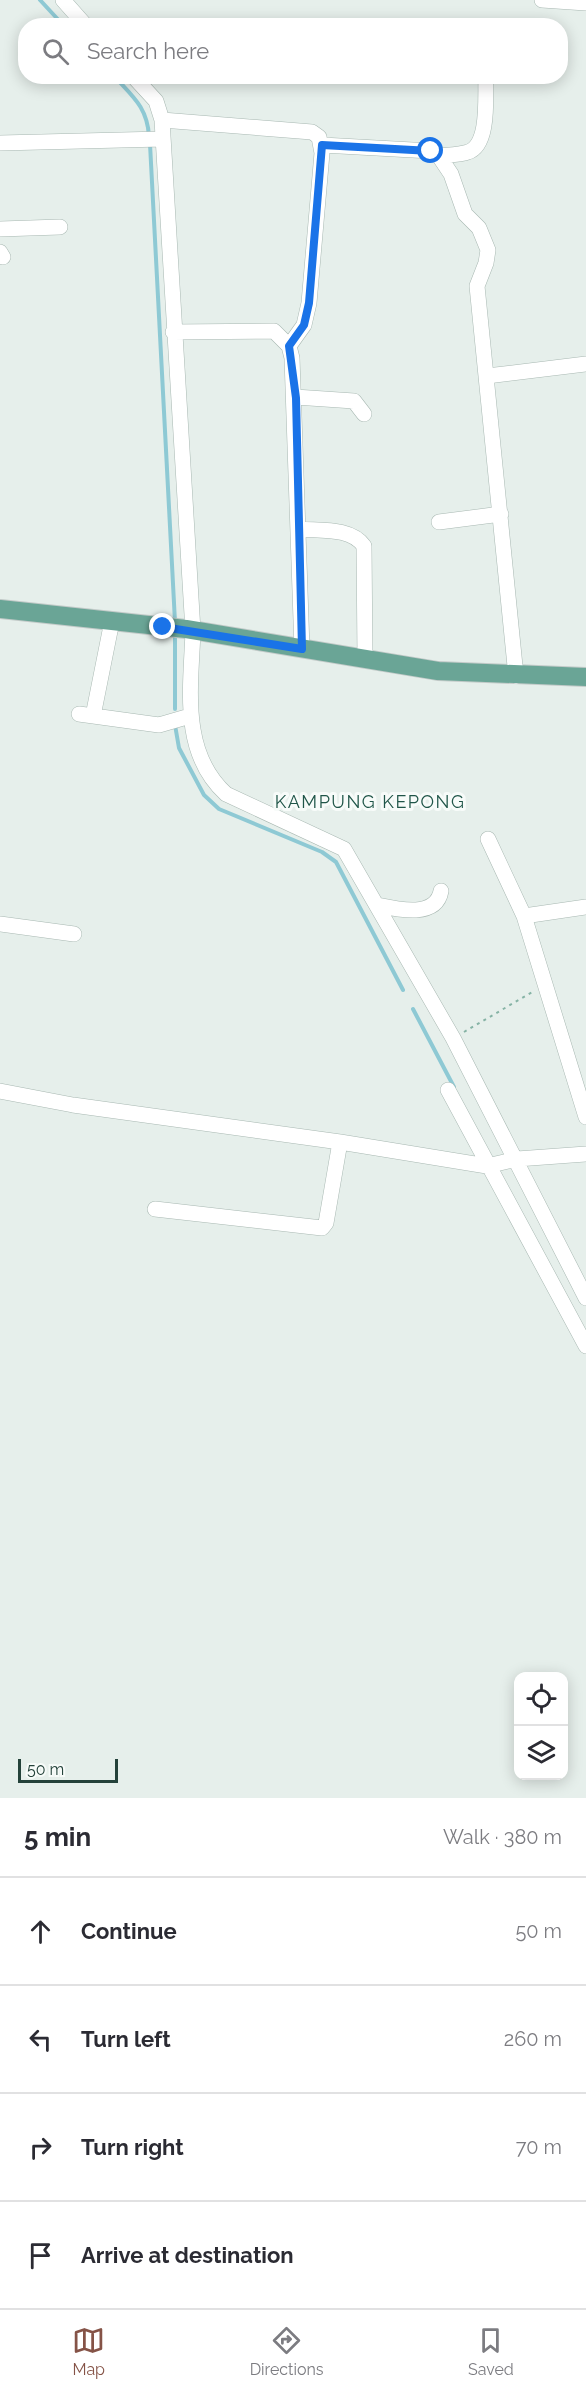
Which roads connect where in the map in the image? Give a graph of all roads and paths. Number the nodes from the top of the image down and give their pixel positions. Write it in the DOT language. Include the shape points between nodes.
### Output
graph roads {
  1 [pos="63,0"];
  2 [pos="542,0"];
  3 [pos="586,3"];
  4 [pos="79,18"];
  5 [pos="140,84"];
  6 [pos="486,84"];
  7 [pos="162,120"];
  8 [pos="159,138"];
  9 [pos="0,143"];
  10 [pos="322,145"];
  11 [pos="439,156"];
  12 [pos="60,227"];
  13 [pos="0,229"];
  14 [pos="173,332"];
  15 [pos="289,346"];
  16 [pos="586,364"];
  17 [pos="487,376"];
  18 [pos="296,398"];
  19 [pos="364,414"];
  20 [pos="501,514"];
  21 [pos="439,522"];
  22 [pos="299,529"];
  23 [pos="0,609"];
  24 [pos="112,621"];
  25 [pos="189,630"];
  26 [pos="302,649"];
  27 [pos="364,658"];
  28 [pos="516,676"];
  29 [pos="586,677"];
  30 [pos="190,716"];
  31 [pos="488,839"];
  32 [pos="441,891"];
  33 [pos="377,905"];
  34 [pos="586,907"];
  35 [pos="524,916"];
  36 [pos="0,924"];
  37 [pos="74,934"];
  38 [pos="545,984"];
  39 [pos="453,1038"];
  40 [pos="448,1090"];
  41 [pos="0,1091"];
  42 [pos="586,1117"];
  43 [pos="340,1142"];
  44 [pos="586,1154"];
  45 [pos="515,1160"];
  46 [pos="490,1165"];
  47 [pos="155,1209"];
  48 [pos="586,1298"];
  49 [pos="586,1346"];
  1 -- 4 [label="street"];
  2 -- 3 [label="street"];
  5 -- 7 [label="street" via="156,101"];
  6 -- 11 [label="street" via="479,146 469,152"];
  7 -- 8 [label="street"];
  7 -- 10 [label="street" via="312,132"];
  8 -- 9 [label="street"];
  8 -- 14 [label="street"];
  10 -- 11 [label="street" via="431,151"];
  10 -- 15 [label="street" via="309,303 304,325"];
  11 -- 17 [label="street" via="452,174 465,214 478,228 488,250 477,286"];
  12 -- 13 [label="street"];
  14 -- 15 [label="street" via="274,331"];
  14 -- 25 [label="street"];
  15 -- 18 [label="street"];
  16 -- 17 [label="street"];
  17 -- 20 [label="street"];
  18 -- 19 [label="street" via="354,401"];
  18 -- 22 [label="street"];
  20 -- 21 [label="street"];
  20 -- 28 [label="street"];
  22 -- 26 [label="street"];
  22 -- 27 [label="street" via="345,533 364,546"];
  23 -- 24 [label="main road"];
  24 -- 25 [label="main road"];
  24 -- 30 [label="street" via="86,715 159,725"];
  25 -- 26 [label="main road"];
  25 -- 30 [label="street"];
  26 -- 27 [label="main road"];
  27 -- 28 [label="main road" via="438,671"];
  28 -- 29 [label="main road"];
  30 -- 33 [label="street" via="194,738 211,780 226,794 344,849"];
  31 -- 35 [label="street"];
  32 -- 33 [label="street" via="435,904 428,908"];
  33 -- 39 [label="street"];
  34 -- 35 [label="street"];
  35 -- 38 [label="street"];
  36 -- 37 [label="street"];
  38 -- 39 [label="path"];
  38 -- 42 [label="street"];
  39 -- 45 [label="street"];
  40 -- 46 [label="street"];
  41 -- 43 [label="street" via="73,1105"];
  43 -- 46 [label="street"];
  43 -- 47 [label="street" via="322,1228"];
  44 -- 45 [label="street"];
  45 -- 46 [label="street"];
  45 -- 48 [label="street"];
  46 -- 49 [label="street"];
}
